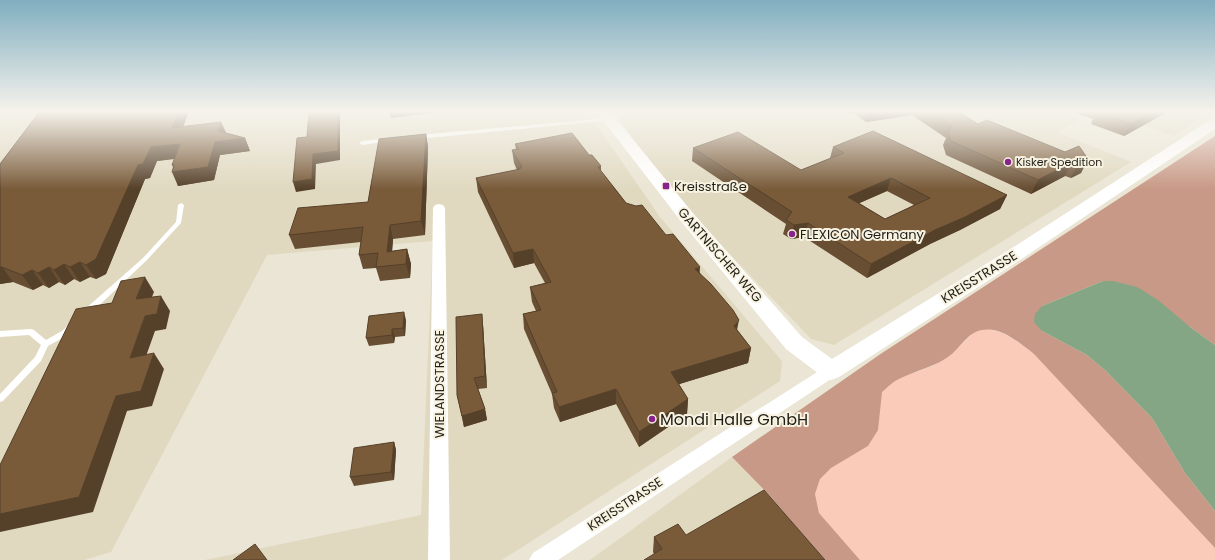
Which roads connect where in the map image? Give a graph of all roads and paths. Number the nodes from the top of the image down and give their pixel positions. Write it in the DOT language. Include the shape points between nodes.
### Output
graph roads {
  1 [pos="416,137"];
  2 [pos="624,137"];
  3 [pos="1194,137"];
  4 [pos="409,138"];
  5 [pos="393,140"];
  6 [pos="362,143"];
  7 [pos="181,205"];
  8 [pos="439,208"];
  9 [pos="0,334"];
  10 [pos="45,344"];
  11 [pos="831,371"];
  12 [pos="0,399"];
  13 [pos="439,560"];
  14 [pos="540,560"];
  1 -- 4 [label="lane"];
  2 -- 11 [label="street, GARTNISCHER WEG" via="686,216 794,343"];
  3 -- 11 [label="street, KREISSTRASSE"];
  5 -- 6 [label="lane"];
  7 -- 10 [label="lane" via="179,222 145,259 65,333"];
  8 -- 13 [label="street, WIELANDSTRASSE"];
  9 -- 10 [label="lane" via="31,332"];
  10 -- 12 [label="lane" via="38,359"];
  11 -- 14 [label="street, KREISSTRASSE"];
}
